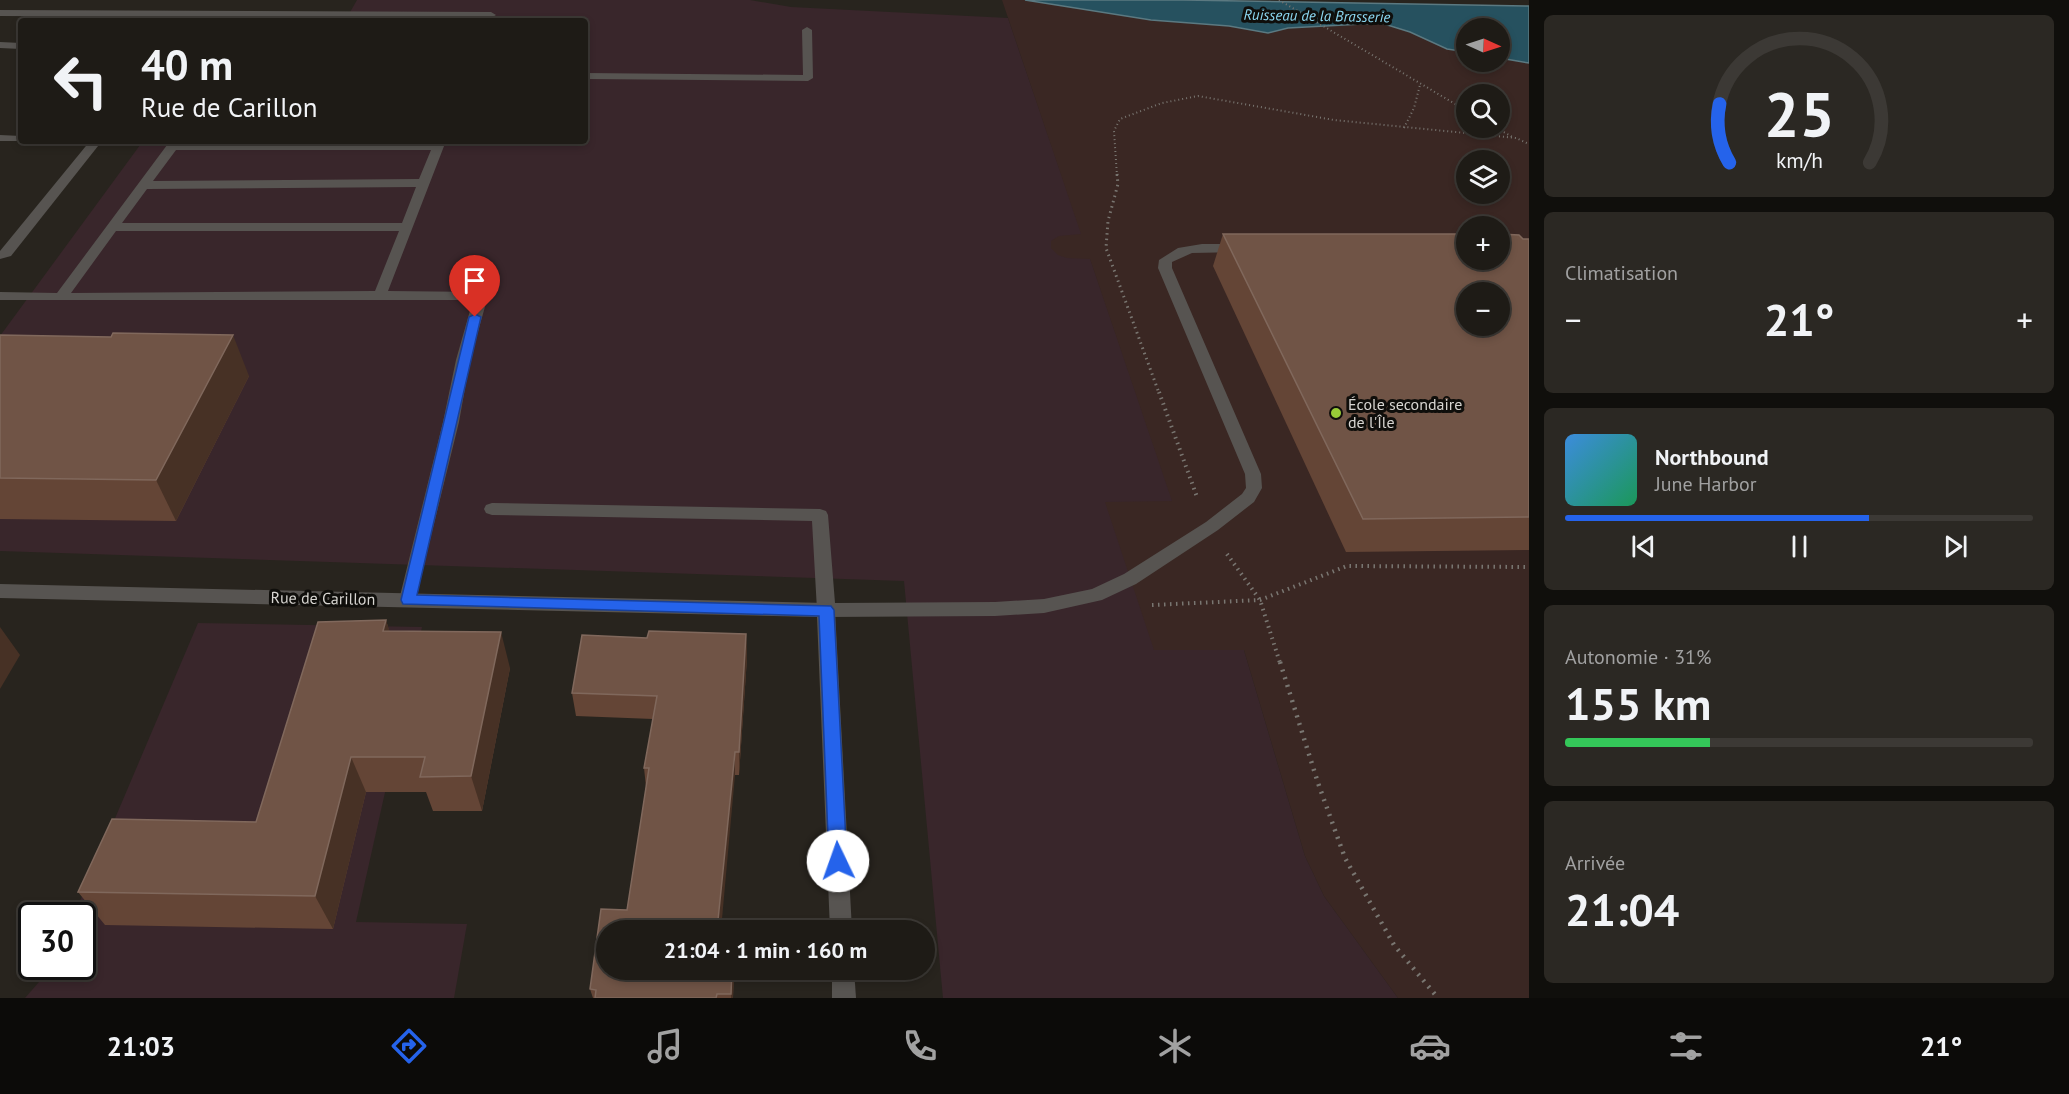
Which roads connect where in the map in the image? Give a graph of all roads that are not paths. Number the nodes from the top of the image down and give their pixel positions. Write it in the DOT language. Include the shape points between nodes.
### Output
graph roads {
  1 [pos="0,12"];
  2 [pos="489,18"];
  3 [pos="807,30"];
  4 [pos="0,45"];
  5 [pos="18,46"];
  6 [pos="588,76"];
  7 [pos="0,138"];
  8 [pos="18,139"];
  9 [pos="94,144"];
  10 [pos="174,144"];
  11 [pos="439,144"];
  12 [pos="423,183"];
  13 [pos="142,185"];
  14 [pos="112,227"];
  15 [pos="406,227"];
  16 [pos="1252,248"];
  17 [pos="0,255"];
  18 [pos="380,295"];
  19 [pos="0,297"];
  20 [pos="61,297"];
  21 [pos="492,509"];
  22 [pos="0,591"];
  23 [pos="408,600"];
  24 [pos="826,610"];
  25 [pos="841,920"];
  26 [pos="843,980"];
  27 [pos="844,998"];
  1 -- 2 [label="street"];
  3 -- 6 [label="street" via="808,78"];
  4 -- 5 [label="street"];
  7 -- 8 [label="street"];
  9 -- 17 [label="street" via="6,253"];
  10 -- 11 [label="street"];
  10 -- 13 [label="street"];
  11 -- 12 [label="street"];
  12 -- 13 [label="street"];
  12 -- 15 [label="street"];
  13 -- 14 [label="street"];
  14 -- 15 [label="street"];
  14 -- 20 [label="street"];
  15 -- 18 [label="street"];
  16 -- 24 [label="street, Rue de Carillon" via="1186,249 1166,260 1165,268 1253,474 1254,488 1248,498 1130,579 1096,595 1044,606 995,609"];
  18 -- 20 [label="street"];
  18 -- 23 [label="street" via="481,296"];
  19 -- 20 [label="street"];
  21 -- 24 [label="street" via="820,515"];
  22 -- 23 [label="street, Rue de Carillon"];
  23 -- 24 [label="street, Rue de Carillon"];
  24 -- 25 [label="street"];
  26 -- 27 [label="street"];
}
